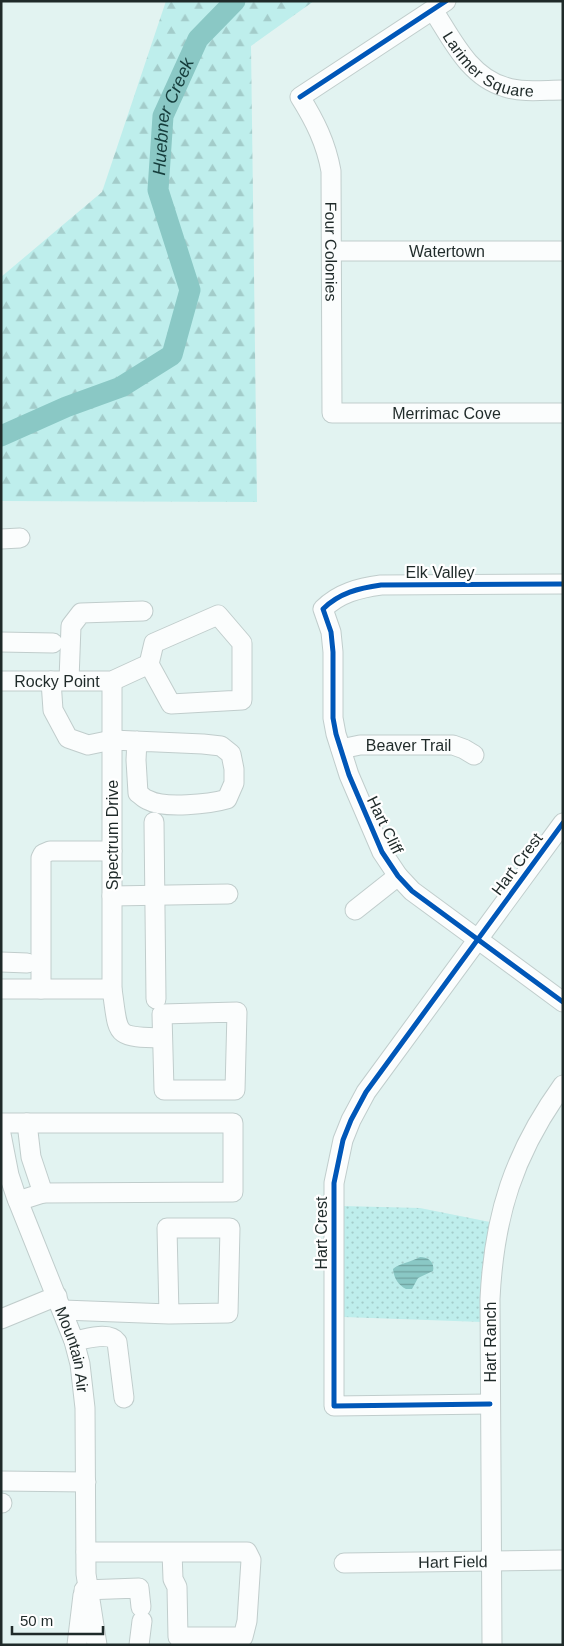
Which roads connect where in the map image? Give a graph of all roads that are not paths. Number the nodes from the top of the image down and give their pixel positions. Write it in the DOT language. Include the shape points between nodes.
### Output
graph roads {
  1 [pos="440,5"];
  2 [pos="563,90"];
  3 [pos="332,251"];
  4 [pos="563,251"];
  5 [pos="332,413"];
  6 [pos="563,413"];
  7 [pos="563,584"];
  8 [pos="323,609"];
  9 [pos="143,611"];
  10 [pos="1,642"];
  11 [pos="53,643"];
  12 [pos="149,664"];
  13 [pos="60,680"];
  14 [pos="1,681"];
  15 [pos="112,681"];
  16 [pos="112,740"];
  17 [pos="137,741"];
  18 [pos="341,749"];
  19 [pos="474,755"];
  20 [pos="154,822"];
  21 [pos="563,822"];
  22 [pos="112,851"];
  23 [pos="398,876"];
  24 [pos="228,894"];
  25 [pos="154,895"];
  26 [pos="112,896"];
  27 [pos="355,910"];
  28 [pos="476,940"];
  29 [pos="1,962"];
  30 [pos="26,962"];
  31 [pos="1,989"];
  32 [pos="41,989"];
  33 [pos="112,989"];
  34 [pos="156,999"];
  35 [pos="563,1002"];
  36 [pos="162,1038"];
  37 [pos="563,1085"];
  38 [pos="1,1123"];
  39 [pos="27,1123"];
  40 [pos="2,1140"];
  41 [pos="43,1193"];
  42 [pos="11,1194"];
  43 [pos="60,1303"];
  44 [pos="169,1314"];
  45 [pos="1,1319"];
  46 [pos="74,1342"];
  47 [pos="124,1398"];
  48 [pos="490,1404"];
  49 [pos="1,1481"];
  50 [pos="86,1482"];
  51 [pos="86,1552"];
  52 [pos="172,1552"];
  53 [pos="563,1560"];
  54 [pos="491,1561"];
  55 [pos="344,1564"];
  56 [pos="86,1584"];
  57 [pos="178,1641"];
  58 [pos="227,1641"];
  59 [pos="77,1645"];
  60 [pos="98,1645"];
  61 [pos="139,1645"];
  62 [pos="492,1645"];
  1 -- 2 [label="street, Larimer Square" via="466,59 489,81 506,88"];
  1 -- 3 [label="street, Four Colonies" via="300,97 321,134 329,158"];
  3 -- 4 [label="street, Watertown"];
  3 -- 5 [label="street, Four Colonies"];
  5 -- 6 [label="street, Merrimac Cove"];
  7 -- 8 [label="street, Elk Valley" via="381,585 347,593"];
  8 -- 18 [label="street, Hart Cliff" via="334,652 333,718"];
  9 -- 13 [label="street" via="81,614 71,626"];
  10 -- 11 [label="street"];
  12 -- 12 [label="street" via="154,643 218,615 242,644 242,700 171,704"];
  12 -- 15 [label="street"];
  13 -- 14 [label="street, Rocky Point"];
  13 -- 15 [label="street, Rocky Point"];
  13 -- 16 [label="street" via="53,710 68,738 88,744"];
  15 -- 16 [label="street, Spectrum Drive"];
  16 -- 17 [label="street"];
  16 -- 22 [label="street, Spectrum Drive"];
  17 -- 17 [label="street" via="221,746 231,754 234,769 234,783 227,799 169,805 148,801 138,793"];
  18 -- 19 [label="street, Beaver Trail" via="360,745 453,745"];
  18 -- 23 [label="street, Hart Cliff" via="365,816"];
  20 -- 25 [label="street"];
  21 -- 28 [label="street, Hart Crest"];
  22 -- 26 [label="street, Spectrum Drive"];
  22 -- 32 [label="street" via="50,851 41,858"];
  23 -- 27 [label="street"];
  23 -- 28 [label="street, Hart Cliff"];
  24 -- 25 [label="street"];
  25 -- 26 [label="street"];
  25 -- 34 [label="street"];
  26 -- 33 [label="street, Spectrum Drive"];
  28 -- 35 [label="street, Hart Cliff"];
  28 -- 48 [label="street, Hart Crest" via="359,1087 334,1183 334,1406"];
  29 -- 30 [label="street"];
  31 -- 32 [label="street"];
  32 -- 33 [label="street"];
  33 -- 36 [label="street, Spectrum Drive" via="121,1032 132,1037"];
  36 -- 36 [label="street" via="162,1014 237,1012 236,1090 164,1090"];
  37 -- 48 [label="street, Hart Ranch" via="536,1125 520,1158 498,1227 490,1299"];
  38 -- 39 [label="street"];
  39 -- 41 [label="street" via="31,1157"];
  39 -- 41 [label="street" via="233,1123 233,1192"];
  40 -- 42 [label="street, Mountain Air"];
  41 -- 42 [label="street"];
  42 -- 43 [label="street, Mountain Air"];
  43 -- 44 [label="street"];
  43 -- 45 [label="street"];
  43 -- 46 [label="street, Mountain Air"];
  44 -- 44 [label="street" via="167,1228 230,1228 228,1313"];
  46 -- 47 [label="street" via="108,1336 114,1338"];
  46 -- 50 [label="street, Mountain Air" via="84,1386"];
  48 -- 54 [label="street, Hart Ranch"];
  49 -- 50 [label="street"];
  50 -- 51 [label="street, Mountain Air"];
  51 -- 52 [label="street"];
  51 -- 56 [label="street, Mountain Air"];
  52 -- 57 [label="street" via="172,1579 177,1587"];
  52 -- 58 [label="street" via="247,1552 251,1560 248,1621 243,1637"];
  53 -- 54 [label="street, Hart Field"];
  54 -- 55 [label="street, Hart Field"];
  54 -- 62 [label="street, Hart Ranch"];
  56 -- 59 [label="street, Mountain Air"];
  56 -- 60 [label="street, Mountain Air"];
  56 -- 61 [label="street" via="139,1588"];
  57 -- 58 [label="street"];
}
